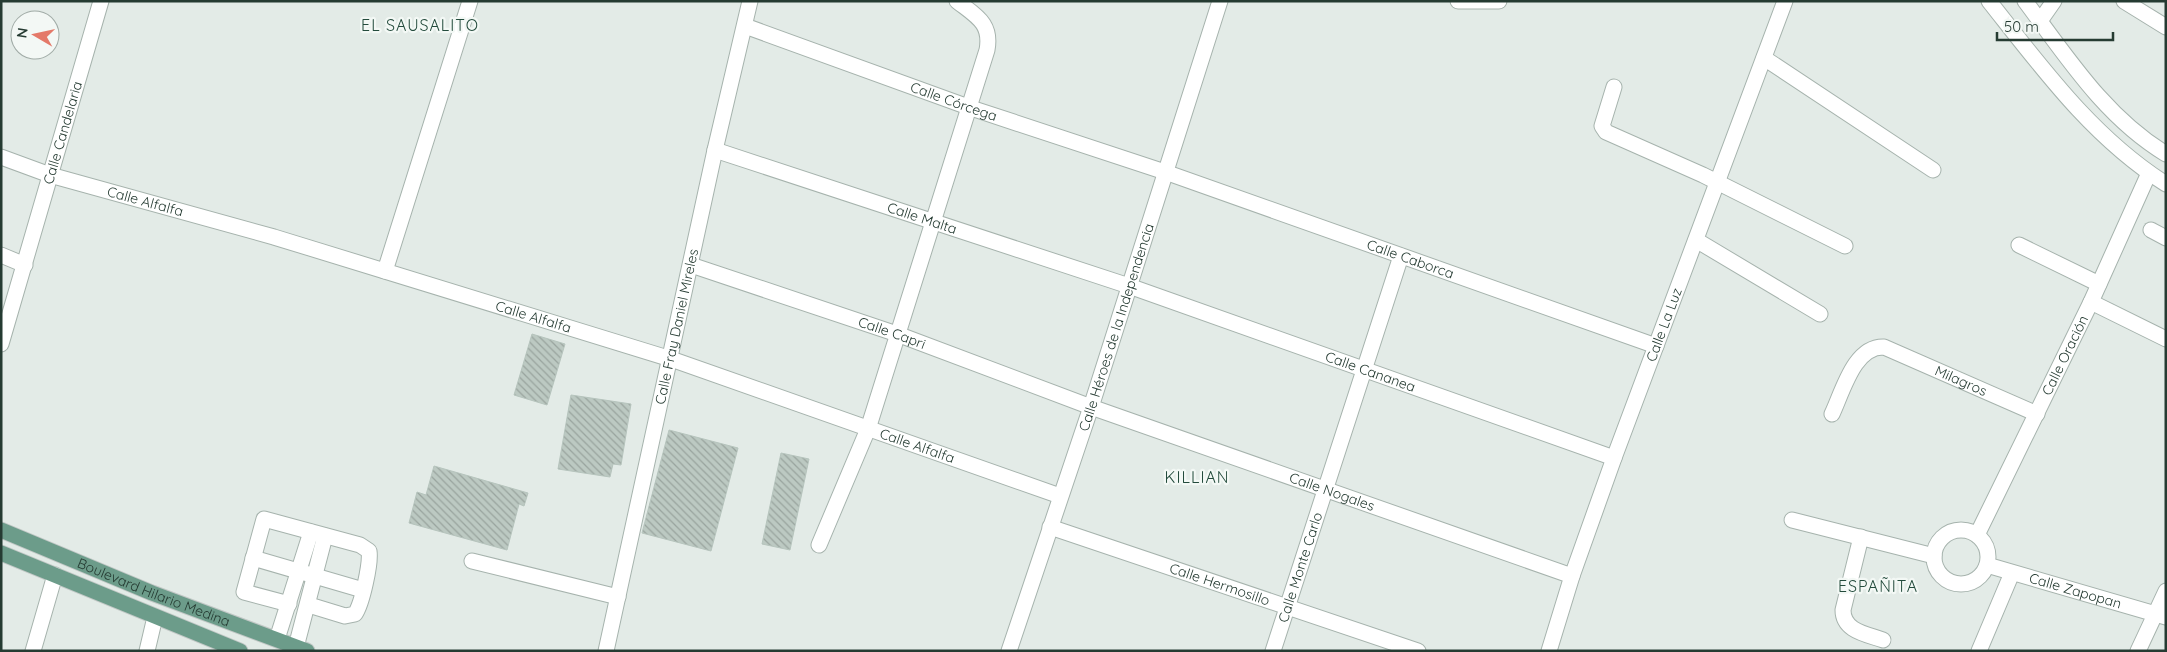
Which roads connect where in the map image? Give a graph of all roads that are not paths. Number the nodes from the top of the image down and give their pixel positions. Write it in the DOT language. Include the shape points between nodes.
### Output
graph roads {
  1 [pos="101,1"];
  2 [pos="470,1"];
  3 [pos="750,1"];
  4 [pos="957,1"];
  5 [pos="1220,1"];
  6 [pos="1458,1"];
  7 [pos="1499,1"];
  8 [pos="1786,1"];
  9 [pos="1989,1"];
  10 [pos="2025,1"];
  11 [pos="2054,1"];
  12 [pos="2124,1"];
  13 [pos="2040,21"];
  14 [pos="745,26"];
  15 [pos="2166,27"];
  16 [pos="1764,58"];
  17 [pos="1614,87"];
  18 [pos="971,108"];
  19 [pos="2118,118"];
  20 [pos="2106,138"];
  21 [pos="715,150"];
  22 [pos="2166,154"];
  23 [pos="1,157"];
  24 [pos="1933,170"];
  25 [pos="1165,172"];
  26 [pos="2149,173"];
  27 [pos="50,175"];
  28 [pos="1718,182"];
  29 [pos="2166,184"];
  30 [pos="934,222"];
  31 [pos="2151,230"];
  32 [pos="2166,238"];
  33 [pos="1696,240"];
  34 [pos="2019,245"];
  35 [pos="1845,246"];
  36 [pos="1,255"];
  37 [pos="1402,256"];
  38 [pos="25,265"];
  39 [pos="691,265"];
  40 [pos="385,271"];
  41 [pos="2099,284"];
  42 [pos="1129,286"];
  43 [pos="2091,302"];
  44 [pos="1820,314"];
  45 [pos="897,334"];
  46 [pos="2166,339"];
  47 [pos="1,344"];
  48 [pos="1656,346"];
  49 [pos="671,359"];
  50 [pos="1364,368"];
  51 [pos="1091,407"];
  52 [pos="1832,414"];
  53 [pos="2036,414"];
  54 [pos="868,429"];
  55 [pos="1614,458"];
  56 [pos="1326,490"];
  57 [pos="1060,496"];
  58 [pos="1792,520"];
  59 [pos="1050,527"];
  60 [pos="1,530"];
  61 [pos="318,534"];
  62 [pos="1977,535"];
  63 [pos="1861,537"];
  64 [pos="819,545"];
  65 [pos="1,553"];
  66 [pos="1934,556"];
  67 [pos="253,558"];
  68 [pos="472,561"];
  69 [pos="1987,565"];
  70 [pos="298,571"];
  71 [pos="2012,573"];
  72 [pos="55,575"];
  73 [pos="316,576"];
  74 [pos="1572,576"];
  75 [pos="363,590"];
  76 [pos="2166,591"];
  77 [pos="618,597"];
  78 [pos="290,604"];
  79 [pos="308,606"];
  80 [pos="1287,608"];
  81 [pos="2160,616"];
  82 [pos="155,617"];
  83 [pos="277,640"];
  84 [pos="1883,640"];
  85 [pos="302,649"];
  86 [pos="1013,649"];
  87 [pos="33,651"];
  88 [pos="146,651"];
  89 [pos="240,651"];
  90 [pos="606,651"];
  91 [pos="1273,651"];
  92 [pos="1418,651"];
  93 [pos="1549,651"];
  94 [pos="1979,651"];
  95 [pos="2138,651"];
  1 -- 27 [label="street, Calle Candelaria"];
  2 -- 40 [label="street"];
  3 -- 14 [label="street, Calle Fray Daniel Mireles"];
  4 -- 18 [label="street" via="980,19 989,38"];
  5 -- 25 [label="street, Calle Héroes de la Independencia"];
  6 -- 7 [label="street"];
  8 -- 16 [label="street, Calle La Luz"];
  9 -- 20 [label="street" via="2052,80"];
  10 -- 13 [label="street"];
  11 -- 13 [label="street"];
  12 -- 15 [label="street"];
  13 -- 19 [label="street" via="2091,91"];
  14 -- 18 [label="street, Calle Córcega"];
  14 -- 21 [label="street, Calle Fray Daniel Mireles"];
  16 -- 24 [label="street"];
  16 -- 28 [label="street, Calle La Luz"];
  17 -- 28 [label="street" via="1603,130"];
  18 -- 25 [label="street, Calle Córcega"];
  18 -- 30 [label="street"];
  19 -- 20 [label="street"];
  19 -- 22 [label="street"];
  20 -- 26 [label="street"];
  21 -- 30 [label="street, Calle Malta"];
  21 -- 39 [label="street, Calle Fray Daniel Mireles"];
  23 -- 27 [label="street, Calle Alfalfa"];
  25 -- 37 [label="street, Calle Caborca"];
  25 -- 42 [label="street, Calle Héroes de la Independencia"];
  26 -- 29 [label="street"];
  26 -- 41 [label="street, Calle Oración"];
  27 -- 38 [label="street, Calle Candelaria"];
  27 -- 40 [label="street, Calle Alfalfa"];
  28 -- 33 [label="street, Calle La Luz"];
  28 -- 35 [label="street"];
  30 -- 42 [label="street, Calle Malta"];
  30 -- 45 [label="street"];
  31 -- 32 [label="street"];
  33 -- 44 [label="street"];
  33 -- 48 [label="street, Calle La Luz"];
  34 -- 41 [label="street"];
  36 -- 38 [label="street"];
  37 -- 48 [label="street, Calle Caborca"];
  37 -- 50 [label="street, Calle Monte Carlo"];
  38 -- 47 [label="street, Calle Candelaria"];
  39 -- 45 [label="street, Calle Capri"];
  39 -- 49 [label="street, Calle Fray Daniel Mireles"];
  40 -- 49 [label="street, Calle Alfalfa"];
  41 -- 43 [label="street, Calle Oración"];
  42 -- 50 [label="street, Calle Cananea"];
  42 -- 51 [label="street, Calle Héroes de la Independencia"];
  43 -- 46 [label="street"];
  43 -- 53 [label="street, Calle Oración"];
  45 -- 51 [label="street, Calle Capri"];
  45 -- 54 [label="street"];
  48 -- 55 [label="street, Calle La Luz"];
  49 -- 54 [label="street, Calle Alfalfa"];
  49 -- 77 [label="street, Calle Fray Daniel Mireles"];
  50 -- 55 [label="street, Calle Cananea"];
  50 -- 56 [label="street, Calle Monte Carlo"];
  51 -- 56 [label="street, Calle Nogales"];
  51 -- 57 [label="street, Calle Héroes de la Independencia"];
  52 -- 53 [label="street, Milagros" via="1858,359 1875,346 1884,346"];
  53 -- 62 [label="street, Calle Oración"];
  54 -- 57 [label="street, Calle Alfalfa"];
  54 -- 64 [label="street"];
  55 -- 74 [label="street, Calle La Luz"];
  56 -- 74 [label="street, Calle Nogales"];
  56 -- 80 [label="street, Calle Monte Carlo"];
  57 -- 59 [label="street, Calle Héroes de la Independencia"];
  58 -- 63 [label="street"];
  59 -- 80 [label="street, Calle Hermosillo"];
  59 -- 86 [label="street, Calle Héroes de la Independencia"];
  60 -- 83 [label="main road, Boulevard Hilario Medina"];
  61 -- 67 [label="street" via="264,519"];
  61 -- 70 [label="street"];
  61 -- 73 [label="street"];
  61 -- 75 [label="street" via="360,545 369,551"];
  62 -- 66 [label="street" via="1959,530 1949,532 1941,538"];
  62 -- 69 [label="street" via="1987,548"];
  63 -- 66 [label="street"];
  63 -- 84 [label="street" via="1843,619 1851,628"];
  65 -- 72 [label="main road, Boulevard Hilario Medina"];
  66 -- 69 [label="street" via="1939,572 1952,582 1969,582 1977,578"];
  67 -- 70 [label="street"];
  67 -- 78 [label="street" via="244,592"];
  68 -- 77 [label="street"];
  69 -- 71 [label="street, Calle Zapopan"];
  70 -- 73 [label="street"];
  70 -- 78 [label="street"];
  71 -- 81 [label="street, Calle Zapopan"];
  71 -- 94 [label="street"];
  72 -- 82 [label="main road, Boulevard Hilario Medina"];
  72 -- 87 [label="street"];
  73 -- 75 [label="street"];
  73 -- 79 [label="street"];
  74 -- 93 [label="street, Calle La Luz"];
  75 -- 79 [label="street" via="358,610 351,616"];
  76 -- 81 [label="street"];
  77 -- 90 [label="street, Calle Fray Daniel Mireles"];
  78 -- 83 [label="street"];
  79 -- 85 [label="street"];
  80 -- 91 [label="street, Calle Monte Carlo"];
  80 -- 92 [label="street, Calle Hermosillo"];
  81 -- 95 [label="street"];
  82 -- 88 [label="street"];
  82 -- 89 [label="main road, Boulevard Hilario Medina"];
  83 -- 85 [label="main road, Boulevard Hilario Medina"];
}
